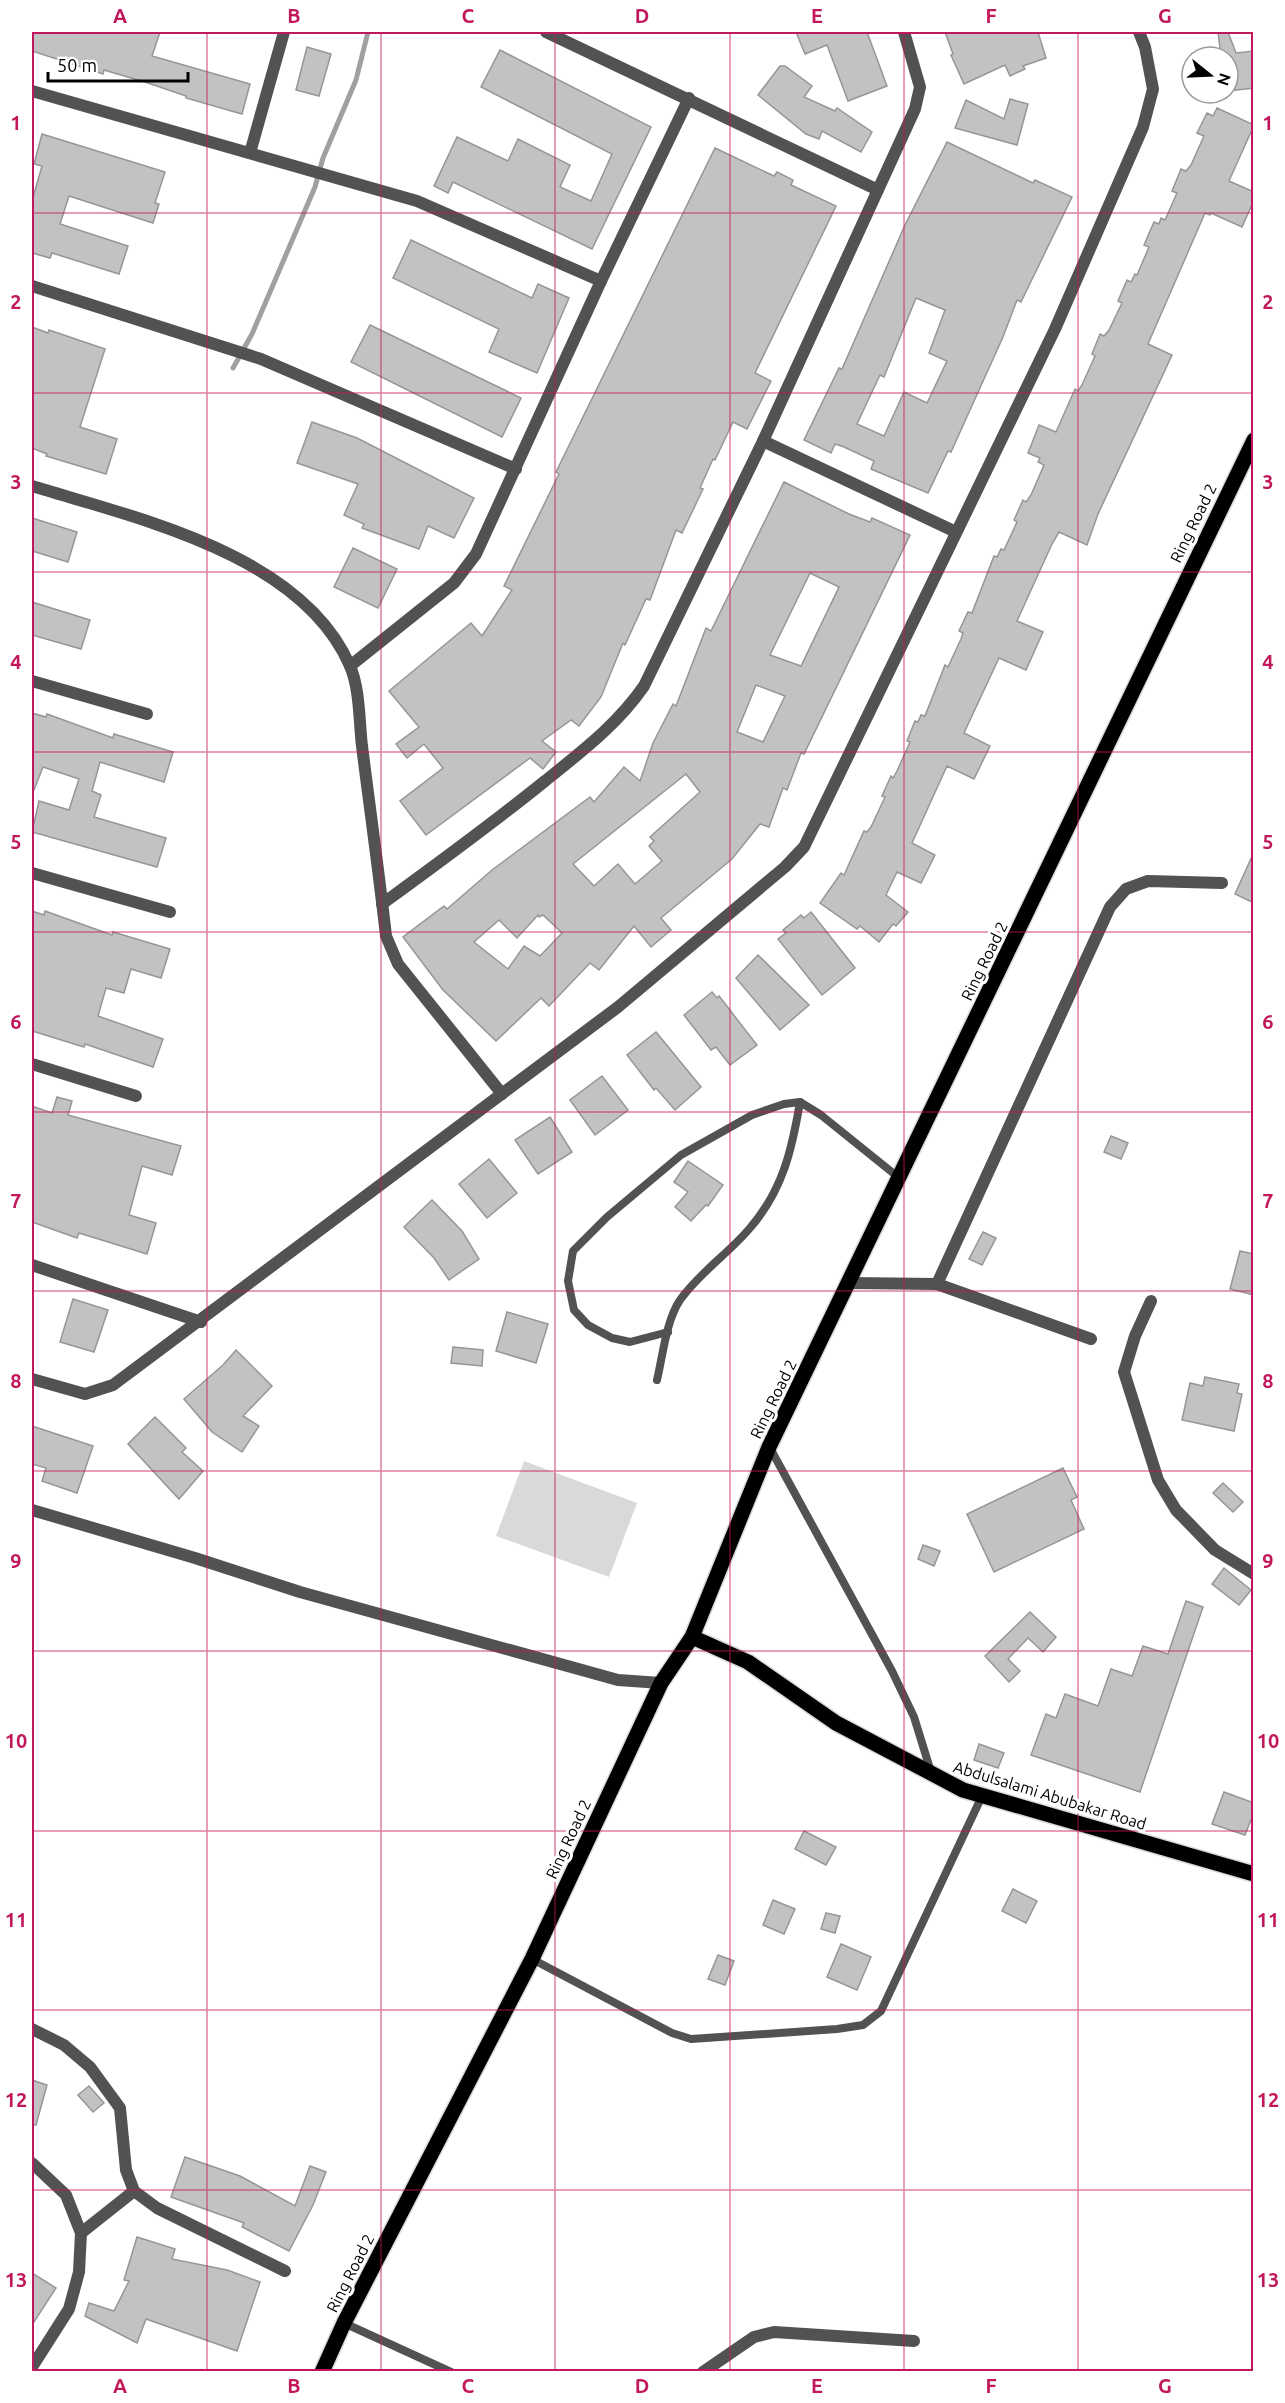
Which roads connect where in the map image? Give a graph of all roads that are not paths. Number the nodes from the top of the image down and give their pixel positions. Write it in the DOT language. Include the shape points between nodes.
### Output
graph roads {
  1 [pos="284,32"];
  2 [pos="546,32"];
  3 [pos="904,32"];
  4 [pos="1139,32"];
  5 [pos="32,91"];
  6 [pos="690,98"];
  7 [pos="250,153"];
  8 [pos="878,190"];
  9 [pos="601,281"];
  10 [pos="32,286"];
  11 [pos="1254,440"];
  12 [pos="763,441"];
  13 [pos="516,470"];
  14 [pos="32,486"];
  15 [pos="956,531"];
  16 [pos="350,666"];
  17 [pos="32,681"];
  18 [pos="147,714"];
  19 [pos="32,873"];
  20 [pos="1222,882"];
  21 [pos="382,904"];
  22 [pos="170,912"];
  23 [pos="32,1064"];
  24 [pos="502,1094"];
  25 [pos="136,1096"];
  26 [pos="800,1102"];
  27 [pos="898,1177"];
  28 [pos="32,1264"];
  29 [pos="849,1283"];
  30 [pos="937,1284"];
  31 [pos="1151,1302"];
  32 [pos="201,1322"];
  33 [pos="668,1332"];
  34 [pos="1091,1340"];
  35 [pos="32,1379"];
  36 [pos="657,1380"];
  37 [pos="769,1446"];
  38 [pos="32,1510"];
  39 [pos="1254,1574"];
  40 [pos="692,1637"];
  41 [pos="661,1683"];
  42 [pos="932,1776"];
  43 [pos="982,1796"];
  44 [pos="1254,1874"];
  45 [pos="532,1959"];
  46 [pos="32,2029"];
  47 [pos="32,2163"];
  48 [pos="134,2191"];
  49 [pos="81,2233"];
  50 [pos="285,2271"];
  51 [pos="344,2323"];
  52 [pos="914,2341"];
  53 [pos="32,2367"];
  54 [pos="322,2372"];
  55 [pos="451,2372"];
  56 [pos="703,2372"];
  1 -- 7 [label="street"];
  2 -- 6 [label="street"];
  3 -- 8 [label="street" via="920,87 915,109"];
  4 -- 15 [label="street" via="1153,89 1143,127 1055,329"];
  5 -- 7 [label="street"];
  6 -- 8 [label="street"];
  6 -- 9 [label="street"];
  7 -- 9 [label="street" via="427,204"];
  8 -- 12 [label="street"];
  9 -- 13 [label="street"];
  10 -- 13 [label="street" via="261,359"];
  11 -- 27 [label="main road, Ring Road 2"];
  12 -- 15 [label="street"];
  12 -- 21 [label="street" via="644,686 629,707 606,732 497,819"];
  13 -- 16 [label="street" via="476,554 454,583"];
  14 -- 16 [label="street" via="166,527 262,572 312,610"];
  15 -- 24 [label="street" via="804,847 618,1007"];
  16 -- 21 [label="street"];
  17 -- 18 [label="street"];
  19 -- 22 [label="street"];
  20 -- 30 [label="street" via="1148,881 1126,889 1110,907"];
  21 -- 24 [label="street" via="386,936 398,964"];
  23 -- 25 [label="street"];
  24 -- 32 [label="street"];
  26 -- 27 [label="lane"];
  26 -- 33 [label="lane" via="792,1152 770,1201 750,1229 707,1267 679,1302"];
  26 -- 33 [label="lane" via="752,1115 681,1155 573,1251 568,1281 574,1310 588,1325 612,1338 630,1342"];
  27 -- 29 [label="main road, Ring Road 2"];
  28 -- 32 [label="street"];
  29 -- 30 [label="street"];
  29 -- 37 [label="main road, Ring Road 2"];
  30 -- 34 [label="street"];
  31 -- 39 [label="street" via="1135,1336 1125,1372 1158,1480 1176,1510 1215,1550"];
  32 -- 35 [label="street" via="99,1391 85,1394"];
  33 -- 36 [label="lane"];
  37 -- 40 [label="main road, Ring Road 2"];
  37 -- 42 [label="lane" via="892,1671 914,1717"];
  38 -- 41 [label="street" via="300,1592 618,1680"];
  40 -- 41 [label="main road, Ring Road 2"];
  40 -- 42 [label="main road, Abdulsalami Abubakar Road" via="748,1662 836,1723"];
  41 -- 45 [label="main road, Ring Road 2"];
  42 -- 43 [label="main road, Abdulsalami Abubakar Road"];
  43 -- 44 [label="main road, Abdulsalami Abubakar Road"];
  43 -- 45 [label="lane" via="880,2011 863,2025 691,2038 672,2033"];
  45 -- 51 [label="main road, Ring Road 2"];
  46 -- 48 [label="street" via="64,2045 90,2067 120,2108 126,2170"];
  47 -- 49 [label="street" via="66,2195"];
  48 -- 49 [label="street"];
  48 -- 50 [label="street" via="157,2208"];
  49 -- 53 [label="street" via="79,2272 69,2309"];
  51 -- 54 [label="main road, Ring Road 2"];
  51 -- 55 [label="lane"];
  52 -- 56 [label="street" via="774,2332 754,2337"];
}
